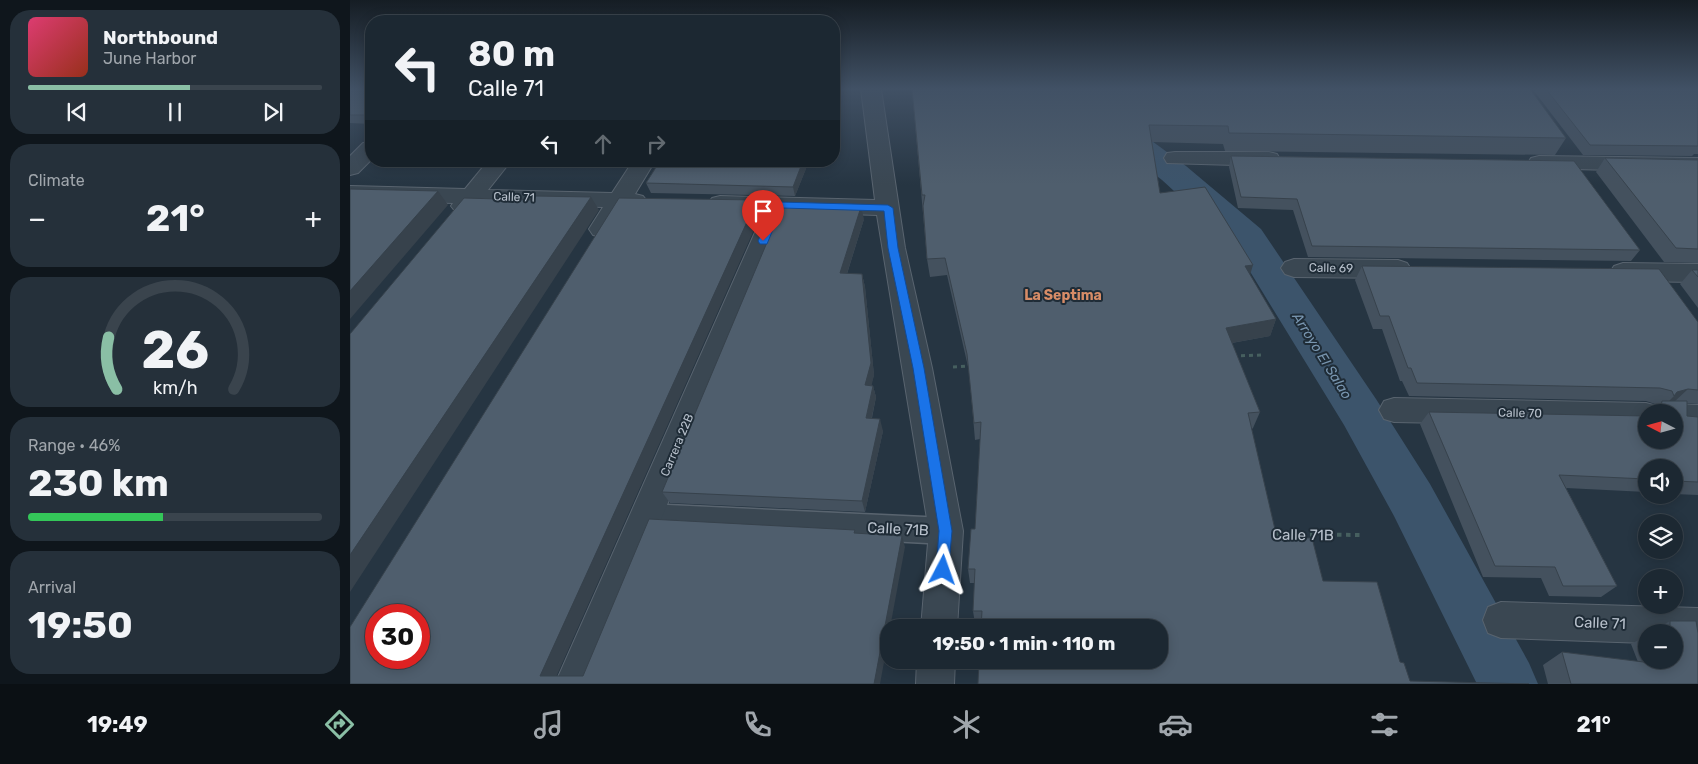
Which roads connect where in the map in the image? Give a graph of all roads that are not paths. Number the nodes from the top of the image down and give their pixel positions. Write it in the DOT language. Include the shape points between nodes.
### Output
graph roads {
  1 [pos="876,121"];
  2 [pos="1558,141"];
  3 [pos="365,154"];
  4 [pos="1175,158"];
  5 [pos="1285,159"];
  6 [pos="1514,163"];
  7 [pos="1574,164"];
  8 [pos="1698,165"];
  9 [pos="495,167"];
  10 [pos="640,167"];
  11 [pos="350,168"];
  12 [pos="1592,187"];
  13 [pos="350,192"];
  14 [pos="472,196"];
  15 [pos="620,200"];
  16 [pos="659,201"];
  17 [pos="699,202"];
  18 [pos="779,205"];
  19 [pos="888,208"];
  20 [pos="446,226"];
  21 [pos="1638,249"];
  22 [pos="588,250"];
  23 [pos="1294,268"];
  24 [pos="1421,270"];
  25 [pos="1597,272"];
  26 [pos="1655,272"];
  27 [pos="1698,273"];
  28 [pos="1671,294"];
  29 [pos="1394,410"];
  30 [pos="1638,416"];
  31 [pos="1683,416"];
  32 [pos="1698,417"];
  33 [pos="647,516"];
  34 [pos="946,531"];
  35 [pos="940,619"];
  36 [pos="1501,620"];
  37 [pos="1698,626"];
  38 [pos="936,669"];
  39 [pos="574,684"];
  40 [pos="935,684"];
  1 -- 19 [label="street"];
  2 -- 7 [label="street"];
  3 -- 11 [label="street"];
  4 -- 5 [label="street"];
  6 -- 7 [label="street"];
  7 -- 8 [label="street"];
  7 -- 12 [label="street"];
  9 -- 14 [label="street"];
  10 -- 15 [label="street"];
  13 -- 14 [label="street, Calle 71"];
  14 -- 15 [label="street, Calle 71"];
  14 -- 20 [label="street"];
  15 -- 16 [label="street, Calle 71"];
  15 -- 22 [label="street"];
  17 -- 18 [label="street"];
  18 -- 19 [label="street"];
  18 -- 33 [label="street, Carrera 22B"];
  19 -- 34 [label="street"];
  21 -- 26 [label="street"];
  23 -- 24 [label="street, Calle 69"];
  25 -- 26 [label="street"];
  26 -- 27 [label="street"];
  26 -- 28 [label="street"];
  29 -- 30 [label="street, Calle 70"];
  31 -- 32 [label="street"];
  33 -- 34 [label="lane, Calle 71B"];
  33 -- 39 [label="street, Carrera 22B"];
  34 -- 35 [label="street"];
  36 -- 37 [label="street, Calle 71"];
  38 -- 40 [label="street"];
}
